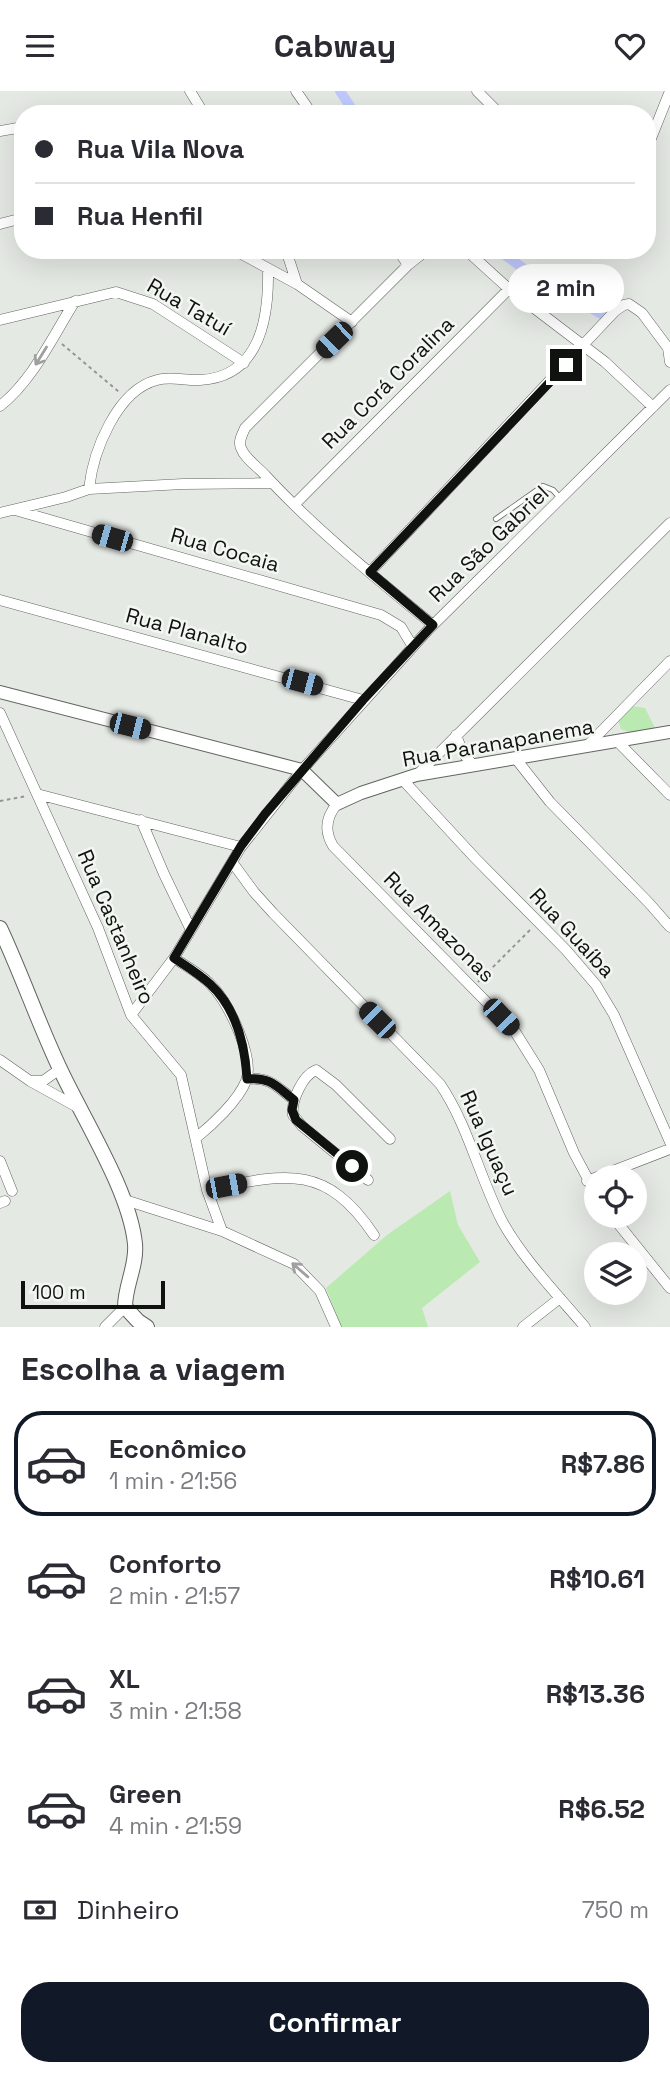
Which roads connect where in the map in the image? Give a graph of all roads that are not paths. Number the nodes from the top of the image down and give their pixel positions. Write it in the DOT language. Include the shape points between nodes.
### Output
graph roads {
  1 [pos="477,91"];
  2 [pos="670,91"];
  3 [pos="491,105"];
  4 [pos="656,126"];
  5 [pos="250,259"];
  6 [pos="289,259"];
  7 [pos="404,259"];
  8 [pos="416,259"];
  9 [pos="477,259"];
  10 [pos="408,265"];
  11 [pos="268,269"];
  12 [pos="297,283"];
  13 [pos="509,289"];
  14 [pos="75,301"];
  15 [pos="0,320"];
  16 [pos="352,322"];
  17 [pos="584,346"];
  18 [pos="670,362"];
  19 [pos="244,363"];
  20 [pos="670,390"];
  21 [pos="0,406"];
  22 [pos="653,407"];
  23 [pos="272,484"];
  24 [pos="89,489"];
  25 [pos="562,499"];
  26 [pos="295,504"];
  27 [pos="15,510"];
  28 [pos="0,513"];
  29 [pos="496,519"];
  30 [pos="670,523"];
  31 [pos="370,572"];
  32 [pos="0,600"];
  33 [pos="433,625"];
  34 [pos="413,646"];
  35 [pos="670,661"];
  36 [pos="0,692"];
  37 [pos="363,700"];
  38 [pos="0,713"];
  39 [pos="670,732"];
  40 [pos="456,736"];
  41 [pos="618,743"];
  42 [pos="587,747"];
  43 [pos="516,759"];
  44 [pos="472,764"];
  45 [pos="302,770"];
  46 [pos="416,775"];
  47 [pos="402,779"];
  48 [pos="37,795"];
  49 [pos="670,795"];
  50 [pos="337,804"];
  51 [pos="141,820"];
  52 [pos="241,846"];
  53 [pos="232,862"];
  54 [pos="670,927"];
  55 [pos="0,928"];
  56 [pos="191,929"];
  57 [pos="174,958"];
  58 [pos="131,1014"];
  59 [pos="0,1059"];
  60 [pos="60,1069"];
  61 [pos="247,1079"];
  62 [pos="30,1081"];
  63 [pos="294,1100"];
  64 [pos="79,1108"];
  65 [pos="196,1138"];
  66 [pos="390,1139"];
  67 [pos="670,1142"];
  68 [pos="670,1149"];
  69 [pos="0,1161"];
  70 [pos="628,1165"];
  71 [pos="584,1174"];
  72 [pos="368,1180"];
  73 [pos="207,1190"];
  74 [pos="12,1191"];
  75 [pos="122,1199"];
  76 [pos="622,1228"];
  77 [pos="222,1231"];
  78 [pos="374,1235"];
  79 [pos="670,1288"];
  80 [pos="560,1298"];
  81 [pos="125,1307"];
  82 [pos="105,1327"];
  83 [pos="147,1327"];
  84 [pos="336,1327"];
  85 [pos="523,1327"];
  86 [pos="585,1327"];
  1 -- 3 [label="street"];
  2 -- 4 [label="street"];
  5 -- 11 [label="street"];
  6 -- 12 [label="street"];
  7 -- 10 [label="street"];
  8 -- 10 [label="street"];
  9 -- 13 [label="street"];
  10 -- 16 [label="street"];
  11 -- 12 [label="street"];
  11 -- 19 [label="street" via="262,332"];
  12 -- 16 [label="street"];
  13 -- 17 [label="street"];
  13 -- 26 [label="street, Rua Corá Coralina"];
  14 -- 15 [label="street, Rua Tatuí"];
  14 -- 19 [label="street, Rua Tatuí" via="116,292 131,295"];
  14 -- 21 [label="street, one-way" via="16,391"];
  16 -- 23 [label="street" via="240,438 245,455"];
  17 -- 18 [label="street" via="615,311 629,304 660,334"];
  17 -- 22 [label="street"];
  17 -- 31 [label="street"];
  19 -- 24 [label="street" via="202,380 159,379 126,398 95,458"];
  20 -- 22 [label="street, Rua São Gabriel"];
  22 -- 25 [label="street, Rua São Gabriel"];
  23 -- 24 [label="street"];
  23 -- 26 [label="street"];
  24 -- 27 [label="street"];
  25 -- 29 [label="lane" via="543,486"];
  25 -- 33 [label="street, Rua São Gabriel"];
  26 -- 31 [label="street"];
  27 -- 28 [label="street"];
  27 -- 34 [label="street, Rua Cocaia" via="381,615 401,627"];
  30 -- 40 [label="street"];
  31 -- 33 [label="street"];
  32 -- 37 [label="street, Rua Planalto"];
  33 -- 34 [label="street, Rua São Gabriel"];
  34 -- 37 [label="street, Rua São Gabriel"];
  35 -- 42 [label="street"];
  36 -- 45 [label="street"];
  37 -- 45 [label="street, Rua São Gabriel"];
  38 -- 48 [label="street, Rua Castanheiro"];
  39 -- 41 [label="street, Rua Paranapanema"];
  40 -- 44 [label="street"];
  40 -- 46 [label="street"];
  41 -- 42 [label="street, Rua Paranapanema"];
  41 -- 49 [label="street"];
  42 -- 43 [label="street, Rua Paranapanema"];
  43 -- 44 [label="street, Rua Paranapanema"];
  43 -- 54 [label="street"];
  44 -- 46 [label="street, Rua Paranapanema"];
  45 -- 50 [label="street"];
  45 -- 52 [label="street, Rua São Gabriel"];
  46 -- 47 [label="street, Rua Paranapanema"];
  47 -- 50 [label="street, Rua Paranapanema"];
  47 -- 67 [label="street, Rua Guaíba" via="582,967 605,997"];
  48 -- 51 [label="street"];
  48 -- 58 [label="street, Rua Castanheiro" via="98,928"];
  50 -- 71 [label="street, Rua Amazonas" via="328,818 332,846 514,1030 539,1070"];
  51 -- 52 [label="street"];
  51 -- 56 [label="street"];
  52 -- 53 [label="street, Rua São Gabriel"];
  53 -- 56 [label="street, Rua São Gabriel"];
  53 -- 80 [label="street, Rua Iguaçu" via="273,913 440,1084 502,1220"];
  55 -- 60 [label="main road"];
  56 -- 57 [label="street, Rua São Gabriel"];
  57 -- 58 [label="street, Rua São Gabriel"];
  57 -- 61 [label="street" via="212,986 233,1019 244,1049"];
  58 -- 65 [label="street, Rua Castanheiro" via="181,1075"];
  59 -- 62 [label="street"];
  60 -- 62 [label="street" via="43,1081"];
  60 -- 64 [label="main road"];
  61 -- 63 [label="street" via="269,1080"];
  61 -- 65 [label="street"];
  62 -- 64 [label="street"];
  63 -- 66 [label="street" via="316,1070"];
  63 -- 72 [label="street" via="296,1120"];
  64 -- 75 [label="main road"];
  65 -- 73 [label="street, Rua Castanheiro"];
  68 -- 70 [label="street"];
  69 -- 74 [label="street"];
  73 -- 77 [label="street, Rua Castanheiro"];
  73 -- 78 [label="street" via="264,1179 304,1179 347,1200"];
  75 -- 77 [label="street"];
  75 -- 81 [label="main road" via="136,1261"];
  76 -- 79 [label="street"];
  84 -- 77 [label="street, one-way" via="320,1291 294,1264"];
  80 -- 85 [label="street"];
  80 -- 86 [label="street, Rua Iguaçu"];
  81 -- 82 [label="street"];
  81 -- 83 [label="main road"];
}
